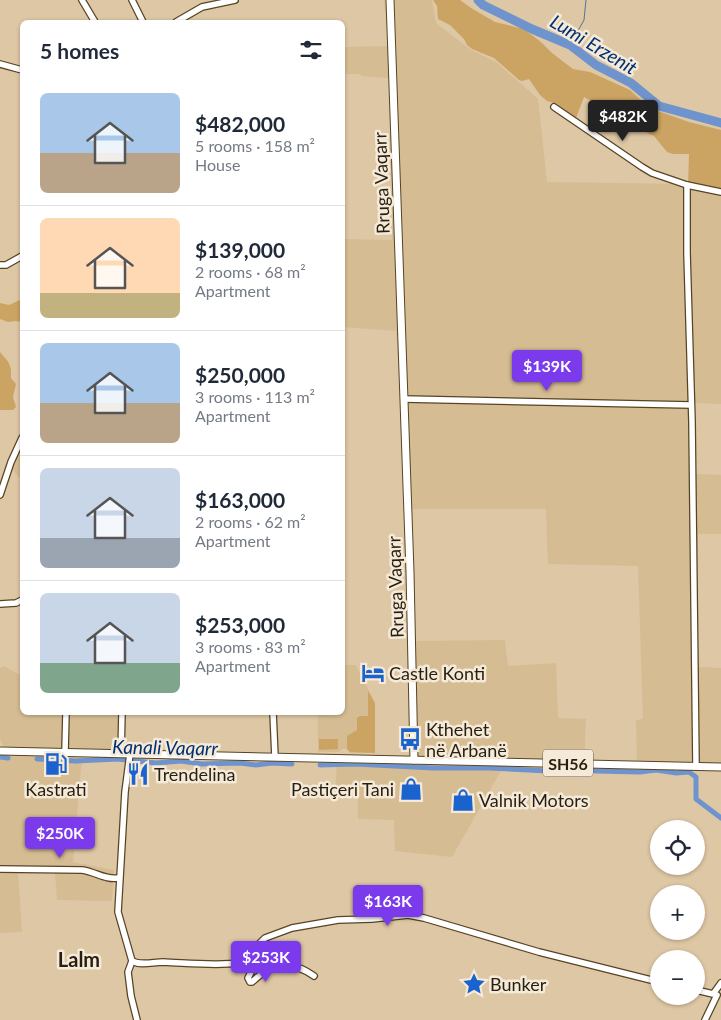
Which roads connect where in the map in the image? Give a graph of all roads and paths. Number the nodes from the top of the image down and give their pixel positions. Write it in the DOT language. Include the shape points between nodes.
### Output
graph roads {
  1 [pos="82,0"];
  2 [pos="132,0"];
  3 [pos="235,0"];
  4 [pos="390,0"];
  5 [pos="94,20"];
  6 [pos="142,20"];
  7 [pos="179,20"];
  8 [pos="0,64"];
  9 [pos="20,69"];
  10 [pos="554,107"];
  11 [pos="687,185"];
  12 [pos="721,192"];
  13 [pos="20,257"];
  14 [pos="0,265"];
  15 [pos="404,400"];
  16 [pos="690,405"];
  17 [pos="20,442"];
  18 [pos="0,495"];
  19 [pos="20,601"];
  20 [pos="0,604"];
  21 [pos="66,715"];
  22 [pos="122,715"];
  23 [pos="273,715"];
  24 [pos="0,751"];
  25 [pos="65,752"];
  26 [pos="121,754"];
  27 [pos="275,757"];
  28 [pos="129,758"];
  29 [pos="414,760"];
  30 [pos="696,766"];
  31 [pos="721,767"];
  32 [pos="0,869"];
  33 [pos="118,878"];
  34 [pos="132,961"];
  35 [pos="240,963"];
  36 [pos="314,976"];
  37 [pos="650,980"];
  38 [pos="721,983"];
  39 [pos="717,995"];
  40 [pos="137,1020"];
  41 [pos="705,1020"];
  1 -- 5 [label="street"];
  2 -- 6 [label="street"];
  3 -- 7 [label="street" via="202,7"];
  4 -- 15 [label="main road, Rruga Vaqarr"];
  8 -- 9 [label="street"];
  10 -- 11 [label="street" via="652,173"];
  11 -- 12 [label="street"];
  11 -- 16 [label="street"];
  13 -- 14 [label="street"];
  15 -- 16 [label="street"];
  15 -- 29 [label="main road, Rruga Vaqarr"];
  16 -- 30 [label="street"];
  17 -- 18 [label="street"];
  19 -- 20 [label="street"];
  21 -- 25 [label="street"];
  22 -- 26 [label="street"];
  23 -- 27 [label="street"];
  24 -- 25 [label="main road, SH56"];
  25 -- 26 [label="main road, SH56"];
  26 -- 28 [label="main road, SH56"];
  27 -- 28 [label="main road, SH56"];
  27 -- 29 [label="main road, SH56"];
  28 -- 33 [label="street"];
  29 -- 30 [label="main road, SH56"];
  30 -- 31 [label="main road, SH56"];
  32 -- 33 [label="street" via="82,870 106,878"];
  33 -- 34 [label="street" via="119,919"];
  34 -- 35 [label="street"];
  34 -- 40 [label="street" via="128,972"];
  35 -- 36 [label="street" via="252,965 250,982 262,972 287,965 302,968"];
  35 -- 37 [label="street" via="265,938 292,928 327,921 408,915"];
  38 -- 39 [label="street"];
  39 -- 41 [label="street"];
}
